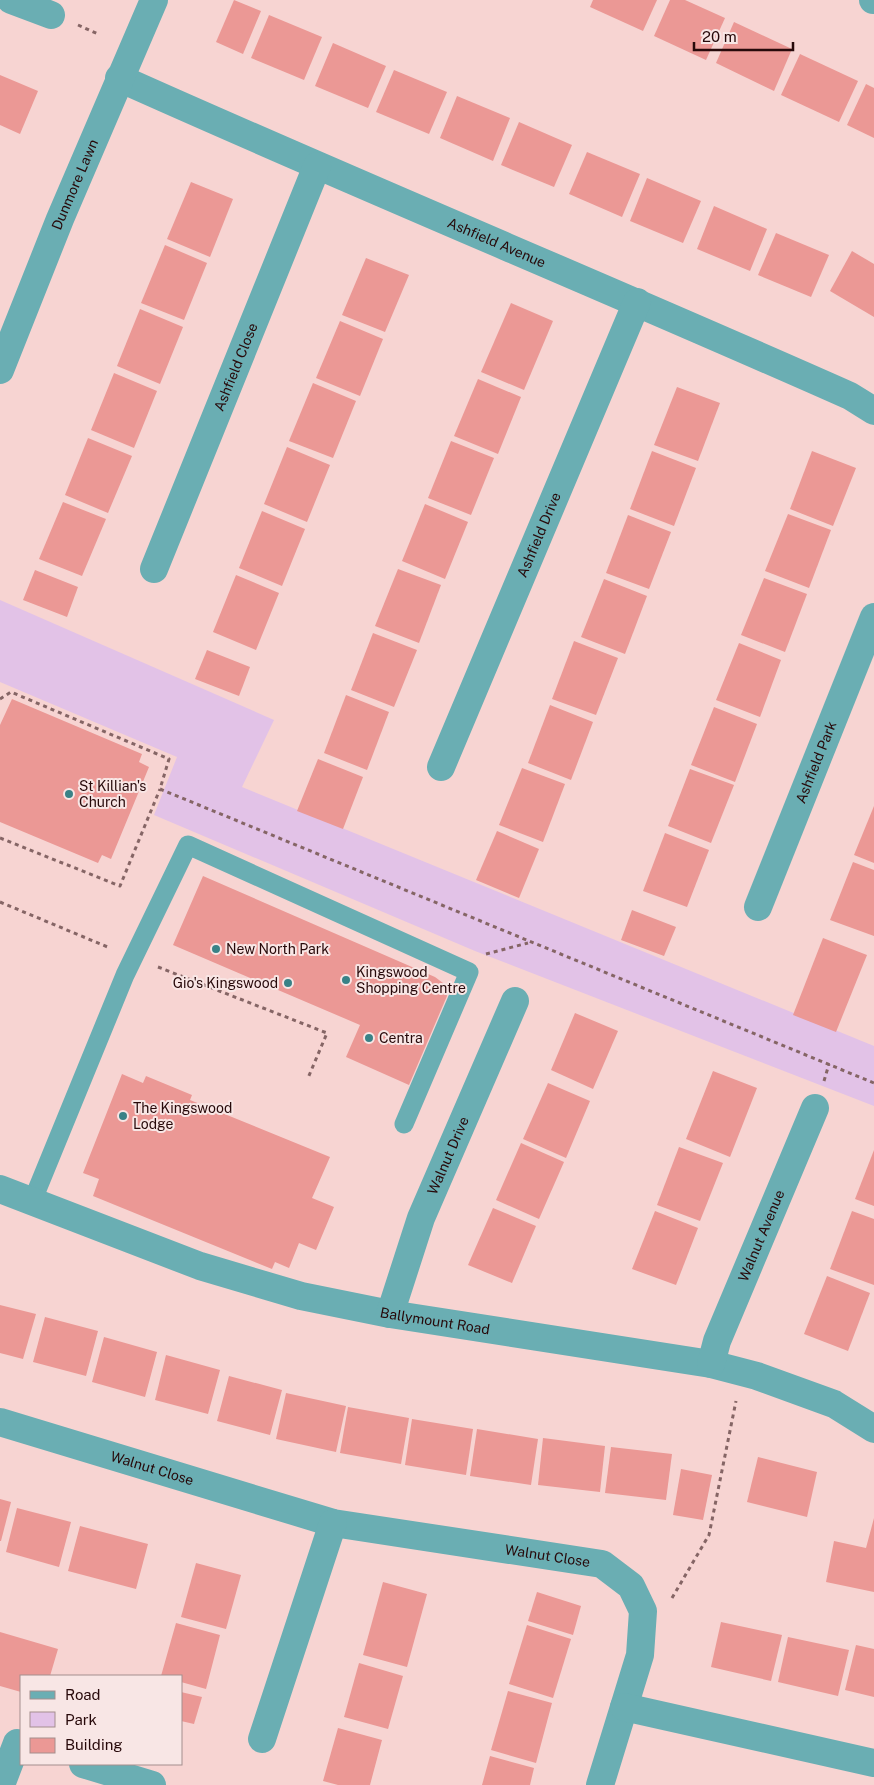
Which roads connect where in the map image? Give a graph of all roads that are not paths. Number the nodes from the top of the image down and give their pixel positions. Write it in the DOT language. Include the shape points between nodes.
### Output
graph roads {
  1 [pos="11,0"];
  2 [pos="154,0"];
  3 [pos="64,20"];
  4 [pos="119,78"];
  5 [pos="317,166"];
  6 [pos="638,302"];
  7 [pos="0,370"];
  8 [pos="874,411"];
  9 [pos="154,569"];
  10 [pos="874,616"];
  11 [pos="442,767"];
  12 [pos="758,907"];
  13 [pos="515,1001"];
  14 [pos="814,1108"];
  15 [pos="404,1124"];
  16 [pos="0,1189"];
  17 [pos="32,1202"];
  18 [pos="390,1314"];
  19 [pos="711,1364"];
  20 [pos="0,1422"];
  21 [pos="874,1429"];
  22 [pos="333,1523"];
  23 [pos="624,1707"];
  24 [pos="262,1739"];
  25 [pos="13,1742"];
  26 [pos="874,1763"];
  27 [pos="86,1765"];
  28 [pos="1,1785"];
  29 [pos="152,1785"];
  30 [pos="600,1785"];
  1 -- 3 [label="street"];
  2 -- 4 [label="street, Dunmore Lawn"];
  4 -- 5 [label="street, Ashfield Avenue"];
  4 -- 7 [label="street, Dunmore Lawn"];
  5 -- 6 [label="street, Ashfield Avenue"];
  5 -- 9 [label="street, Ashfield Close"];
  6 -- 8 [label="street, Ashfield Avenue" via="850,396"];
  6 -- 11 [label="street, Ashfield Drive"];
  10 -- 12 [label="street, Ashfield Park"];
  13 -- 18 [label="street, Walnut Drive" via="421,1218"];
  14 -- 19 [label="street, Walnut Avenue" via="716,1341"];
  15 -- 17 [label="lane" via="469,972 188,845 132,958"];
  16 -- 17 [label="street, Ballymount Road"];
  17 -- 18 [label="street, Ballymount Road" via="200,1266 301,1296"];
  18 -- 19 [label="street, Ballymount Road"];
  19 -- 21 [label="street, Ballymount Road" via="756,1376 834,1404"];
  20 -- 22 [label="street, Walnut Close"];
  22 -- 23 [label="street, Walnut Close" via="602,1564 631,1586 643,1611 640,1655"];
  22 -- 24 [label="street"];
  23 -- 26 [label="street"];
  23 -- 30 [label="street, Walnut Close"];
  25 -- 28 [label="street"];
  27 -- 29 [label="street"];
}
